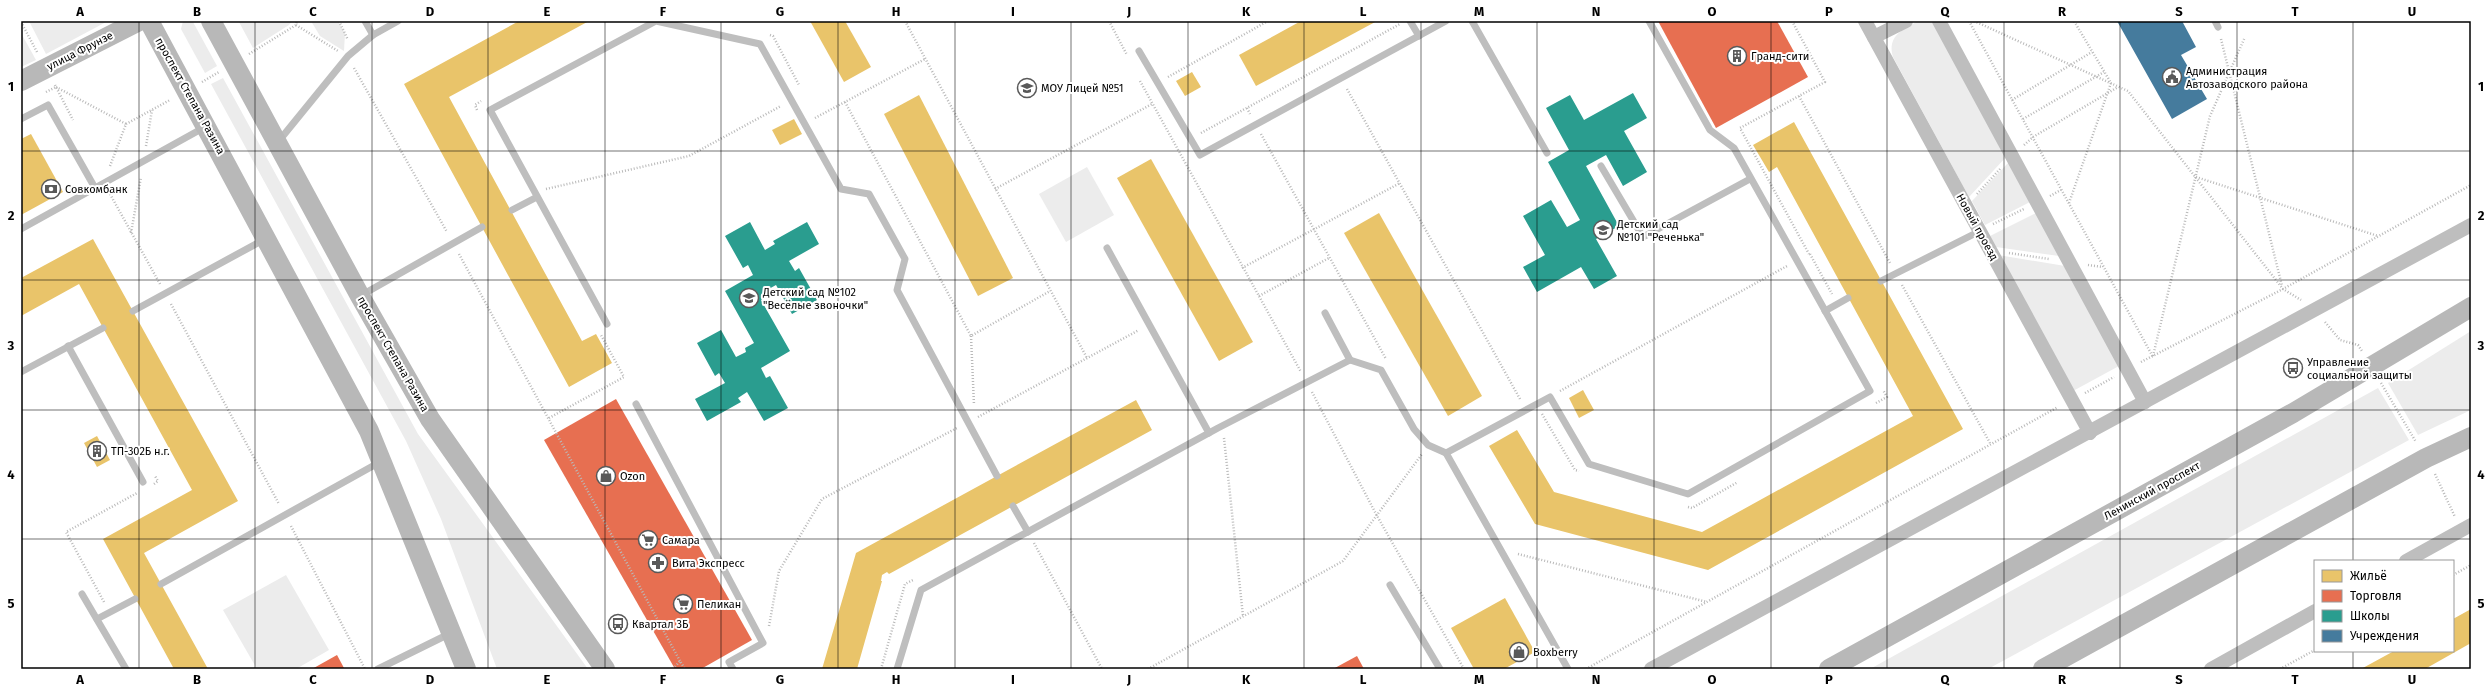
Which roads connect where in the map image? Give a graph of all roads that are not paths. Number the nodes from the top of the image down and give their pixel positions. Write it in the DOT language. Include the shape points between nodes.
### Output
graph roads {
  1 [pos="139,21"];
  2 [pos="149,21"];
  3 [pos="211,21"];
  4 [pos="365,21"];
  5 [pos="398,21"];
  6 [pos="1410,21"];
  7 [pos="1446,21"];
  8 [pos="1472,21"];
  9 [pos="1649,21"];
  10 [pos="1865,21"];
  11 [pos="1906,21"];
  12 [pos="1939,21"];
  13 [pos="373,35"];
  14 [pos="1418,36"];
  15 [pos="1874,37"];
  16 [pos="1139,51"];
  17 [pos="21,81"];
  18 [pos="21,119"];
  19 [pos="207,126"];
  20 [pos="277,144"];
  21 [pos="1547,153"];
  22 [pos="1601,166"];
  23 [pos="1750,179"];
  24 [pos="95,188"];
  25 [pos="536,194"];
  26 [pos="512,210"];
  27 [pos="2471,225"];
  28 [pos="482,227"];
  29 [pos="21,229"];
  30 [pos="1980,231"];
  31 [pos="267,238"];
  32 [pos="1107,248"];
  33 [pos="1881,281"];
  34 [pos="360,296"];
  35 [pos="1848,298"];
  36 [pos="2471,307"];
  37 [pos="133,311"];
  38 [pos="1825,311"];
  39 [pos="1325,313"];
  40 [pos="607,324"];
  41 [pos="103,328"];
  42 [pos="68,346"];
  43 [pos="1350,360"];
  44 [pos="21,372"];
  45 [pos="2145,402"];
  46 [pos="636,404"];
  47 [pos="1209,433"];
  48 [pos="2090,433"];
  49 [pos="2471,437"];
  50 [pos="1446,453"];
  51 [pos="382,461"];
  52 [pos="997,476"];
  53 [pos="143,482"];
  54 [pos="1013,506"];
  55 [pos="2466,528"];
  56 [pos="1028,532"];
  57 [pos="2408,560"];
  58 [pos="161,584"];
  59 [pos="1390,585"];
  60 [pos="82,594"];
  61 [pos="135,598"];
  62 [pos="2314,612"];
  63 [pos="97,619"];
  64 [pos="451,633"];
  65 [pos="1565,668"];
  66 [pos="126,669"];
  67 [pos="378,669"];
  68 [pos="466,669"];
  69 [pos="604,669"];
  70 [pos="733,669"];
  71 [pos="897,669"];
  72 [pos="1440,669"];
  73 [pos="1651,669"];
  74 [pos="1829,669"];
  75 [pos="2042,669"];
  76 [pos="2211,669"];
  1 -- 17 [label="main road, улица Фрунзе"];
  2 -- 19 [label="main road, проспект Степана Разина"];
  3 -- 20 [label="main road, проспект Степана Разина"];
  4 -- 13 [label="lane"];
  5 -- 13 [label="lane"];
  6 -- 14 [label="lane"];
  7 -- 14 [label="lane"];
  8 -- 21 [label="lane"];
  9 -- 23 [label="lane" via="1710,130 1734,148"];
  10 -- 15 [label="street, Новый проезд"];
  11 -- 15 [label="street"];
  12 -- 45 [label="street"];
  13 -- 20 [label="lane" via="348,56"];
  14 -- 16 [label="lane" via="1200,155"];
  15 -- 30 [label="street, Новый проезд"];
  18 -- 24 [label="lane" via="48,105"];
  19 -- 24 [label="lane"];
  19 -- 31 [label="main road, проспект Степана Разина"];
  20 -- 34 [label="main road, проспект Степана Разина"];
  22 -- 23 [label="lane" via="1643,237"];
  23 -- 38 [label="lane"];
  24 -- 29 [label="lane"];
  25 -- 26 [label="lane"];
  25 -- 40 [label="lane"];
  25 -- 52 [label="lane" via="490,110 656,21 760,44 841,189 869,194 898,246 905,259 897,290"];
  27 -- 45 [label="street"];
  28 -- 34 [label="lane"];
  30 -- 33 [label="lane"];
  30 -- 48 [label="street, Новый проезд"];
  31 -- 37 [label="lane"];
  31 -- 51 [label="main road, проспект Степана Разина" via="369,431"];
  32 -- 47 [label="lane"];
  34 -- 69 [label="main road, проспект Степана Разина" via="438,431"];
  35 -- 38 [label="lane"];
  36 -- 74 [label="main road, Ленинский проспект" via="2366,359"];
  38 -- 50 [label="lane" via="1870,390 1688,494 1589,464 1550,397"];
  39 -- 43 [label="lane"];
  41 -- 42 [label="lane"];
  42 -- 44 [label="lane"];
  42 -- 53 [label="lane"];
  43 -- 47 [label="lane"];
  43 -- 50 [label="lane" via="1381,370 1414,429 1428,445"];
  45 -- 48 [label="street"];
  46 -- 70 [label="lane" via="763,643 729,662"];
  47 -- 56 [label="lane"];
  48 -- 73 [label="street"];
  49 -- 75 [label="main road" via="2426,458"];
  50 -- 65 [label="lane"];
  51 -- 58 [label="lane"];
  51 -- 64 [label="main road, проспект Степана Разина"];
  54 -- 56 [label="lane"];
  55 -- 57 [label="street"];
  56 -- 71 [label="lane" via="921,590"];
  59 -- 72 [label="lane"];
  60 -- 63 [label="lane"];
  61 -- 63 [label="lane"];
  62 -- 76 [label="street"];
  63 -- 66 [label="lane"];
  64 -- 67 [label="lane"];
  64 -- 68 [label="main road, проспект Степана Разина"];
}
